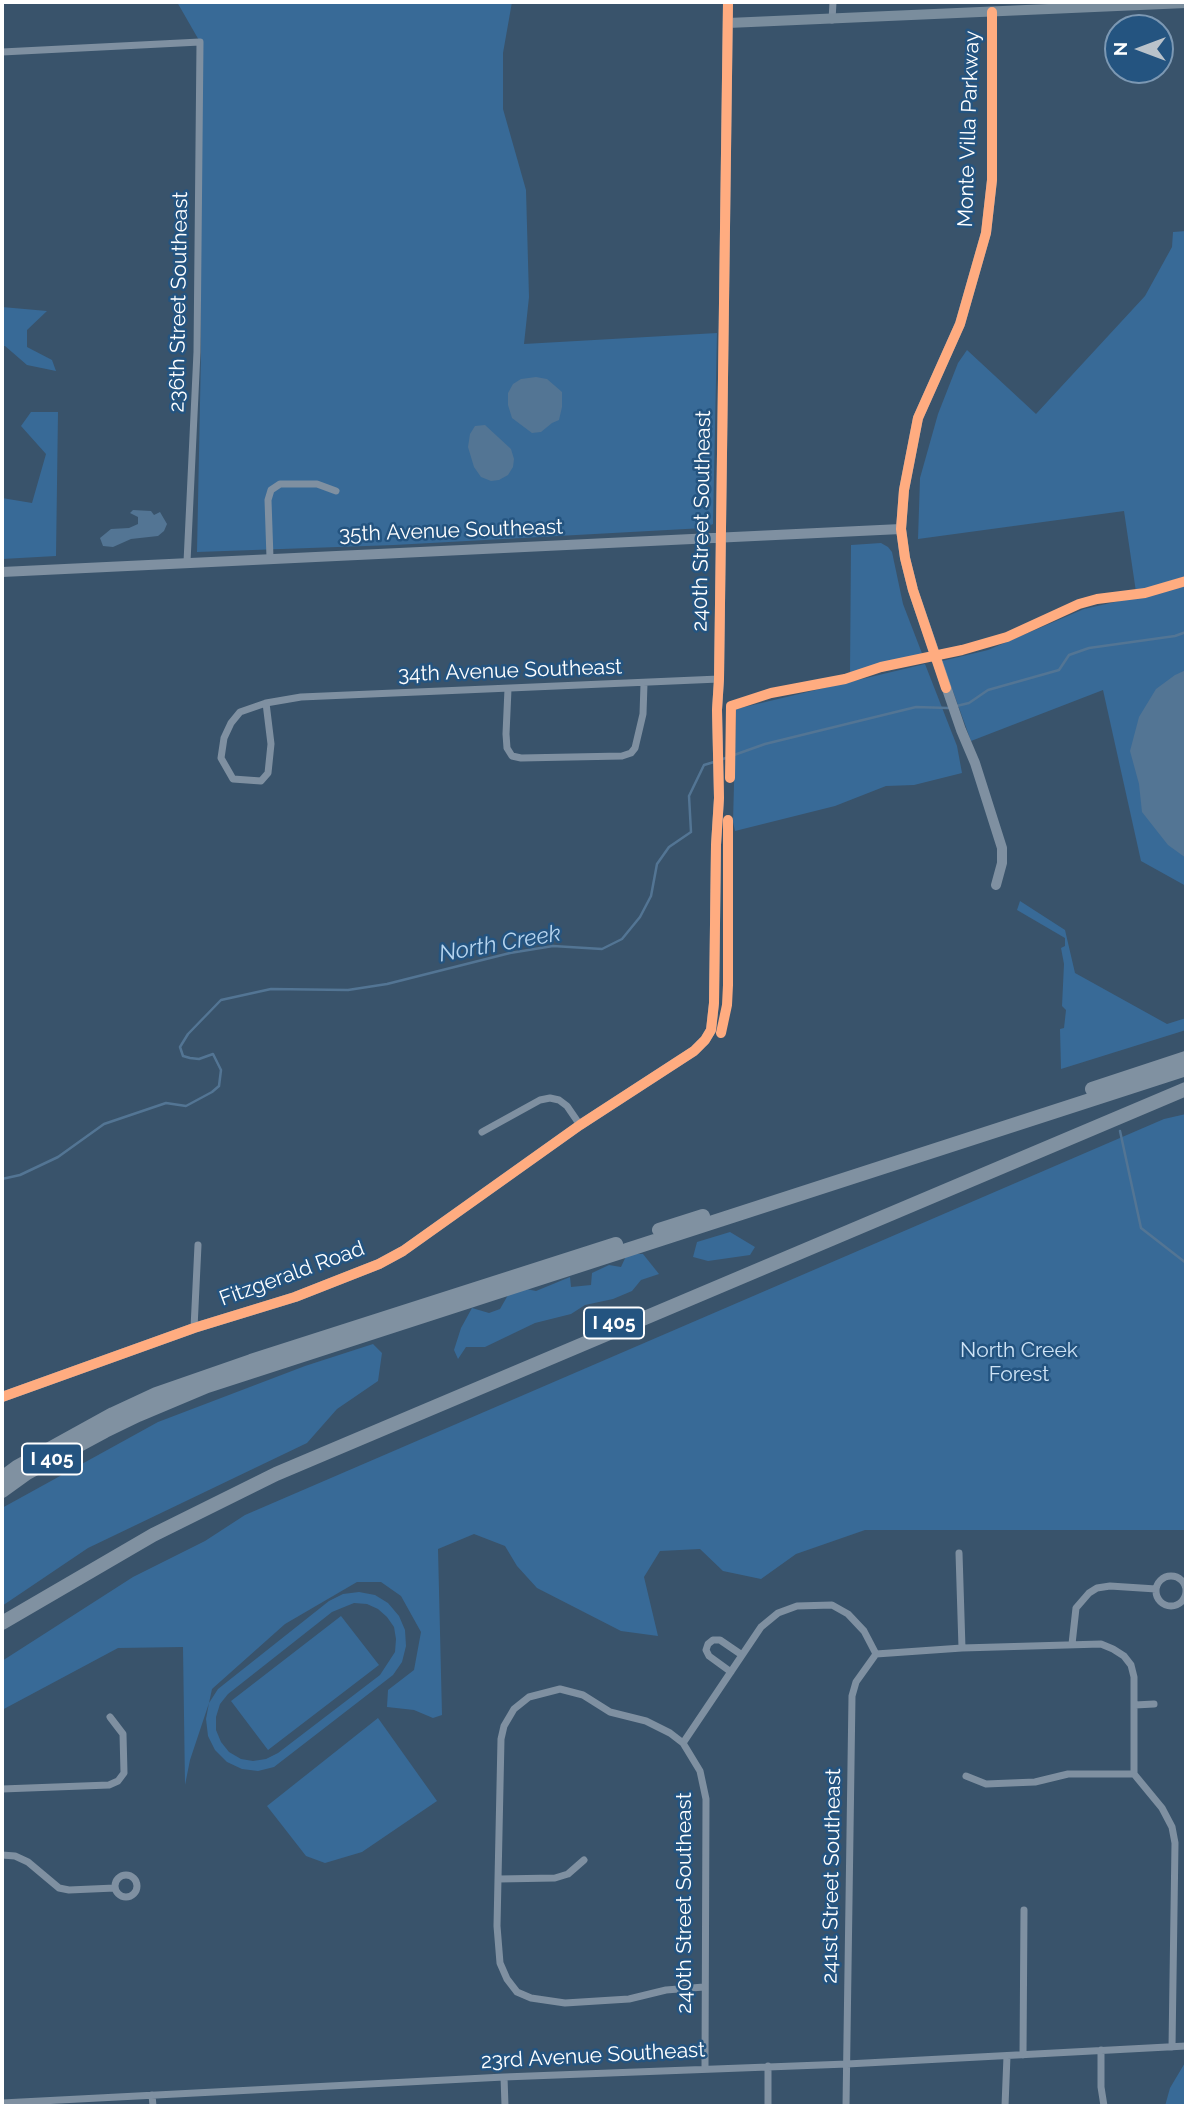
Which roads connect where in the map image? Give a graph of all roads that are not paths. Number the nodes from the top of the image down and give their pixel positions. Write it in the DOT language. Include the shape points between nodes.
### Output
graph roads {
  1 [pos="729,2"];
  2 [pos="832,2"];
  3 [pos="1186,3"];
  4 [pos="1087,5"];
  5 [pos="992,7"];
  6 [pos="832,20"];
  7 [pos="728,23"];
  8 [pos="2,52"];
  9 [pos="336,491"];
  10 [pos="901,529"];
  11 [pos="720,539"];
  12 [pos="270,558"];
  13 [pos="187,562"];
  14 [pos="2,572"];
  15 [pos="719,679"];
  16 [pos="644,684"];
  17 [pos="508,690"];
  18 [pos="266,703"];
  19 [pos="996,885"];
  20 [pos="705,1040"];
  21 [pos="1186,1058"];
  22 [pos="1186,1069"];
  23 [pos="1186,1082"];
  24 [pos="1186,1089"];
  25 [pos="580,1125"];
  26 [pos="482,1132"];
  27 [pos="920,1146"];
  28 [pos="935,1150"];
  29 [pos="198,1245"];
  30 [pos="194,1328"];
  31 [pos="251,1361"];
  32 [pos="243,1375"];
  33 [pos="2,1397"];
  34 [pos="2,1478"];
  35 [pos="2,1491"];
  36 [pos="959,1553"];
  37 [pos="1156,1590"];
  38 [pos="57,1591"];
  39 [pos="2,1623"];
  40 [pos="1072,1644"];
  41 [pos="962,1648"];
  42 [pos="876,1654"];
  43 [pos="742,1655"];
  44 [pos="731,1672"];
  45 [pos="1154,1704"];
  46 [pos="1135,1705"];
  47 [pos="110,1717"];
  48 [pos="683,1743"];
  49 [pos="1134,1774"];
  50 [pos="966,1776"];
  51 [pos="2,1788"];
  52 [pos="2,1855"];
  53 [pos="584,1860"];
  54 [pos="499,1879"];
  55 [pos="115,1888"];
  56 [pos="1024,1910"];
  57 [pos="704,1987"];
  58 [pos="1186,2046"];
  59 [pos="1171,2047"];
  60 [pos="1101,2050"];
  61 [pos="1023,2055"];
  62 [pos="1007,2056"];
  63 [pos="847,2064"];
  64 [pos="768,2066"];
  65 [pos="705,2068"];
  66 [pos="504,2077"];
  67 [pos="152,2095"];
  68 [pos="2,2104"];
  69 [pos="153,2106"];
  70 [pos="505,2106"];
  71 [pos="768,2106"];
  72 [pos="846,2106"];
  73 [pos="1005,2106"];
  74 [pos="1104,2106"];
  1 -- 7 [label="street, 240th Street Southeast"];
  2 -- 6 [label="street"];
  3 -- 4 [label="main road"];
  4 -- 5 [label="main road"];
  5 -- 6 [label="main road"];
  5 -- 10 [label="street, Monte Villa Parkway" via="992,180 986,233 960,324 918,418"];
  6 -- 7 [label="main road"];
  7 -- 11 [label="street, 240th Street Southeast"];
  8 -- 13 [label="street, 236th Street Southeast" via="200,42 197,352"];
  9 -- 12 [label="street" via="317,484 280,484 271,490"];
  10 -- 11 [label="street, 35th Avenue Southeast"];
  10 -- 19 [label="street, Monte Villa Parkway" via="913,590 1002,848"];
  11 -- 12 [label="street, 35th Avenue Southeast"];
  11 -- 15 [label="street, 240th Street Southeast"];
  12 -- 13 [label="street, 35th Avenue Southeast"];
  13 -- 14 [label="street, 35th Avenue Southeast"];
  15 -- 16 [label="street, 34th Avenue Southeast"];
  15 -- 20 [label="street, 240th Street Southeast" via="714,1003"];
  16 -- 17 [label="street, 34th Avenue Southeast"];
  16 -- 17 [label="street" via="635,748 622,756 512,756 506,734"];
  17 -- 18 [label="street, 34th Avenue Southeast" via="301,697"];
  18 -- 18 [label="street, 34th Avenue Southeast" via="240,712 230,723 221,758 233,779 261,780 268,773 271,744"];
  20 -- 25 [label="street, Fitzgerald Road"];
  21 -- 27 [label="highway, I 405"];
  22 -- 28 [label="highway, I 405"];
  23 -- 38 [label="highway, I 405" via="253,1478 72,1573"];
  24 -- 38 [label="highway, I 405" via="276,1474 153,1535"];
  25 -- 26 [label="street" via="567,1106 550,1098"];
  25 -- 30 [label="street, Fitzgerald Road" via="379,1264 295,1297"];
  27 -- 28 [label="highway"];
  27 -- 31 [label="highway, I 405"];
  28 -- 32 [label="highway, I 405"];
  29 -- 30 [label="street"];
  30 -- 33 [label="street, Fitzgerald Road"];
  31 -- 32 [label="highway"];
  31 -- 34 [label="highway, I 405" via="113,1414"];
  32 -- 35 [label="highway, I 405" via="138,1415"];
  36 -- 41 [label="street"];
  37 -- 37 [label="street" via="1157,1598 1168,1605 1180,1603 1186,1592 1182,1580 1170,1576 1162,1578"];
  37 -- 40 [label="street" via="1110,1586 1089,1593 1076,1608"];
  38 -- 39 [label="highway, I 405"];
  40 -- 41 [label="street"];
  40 -- 46 [label="street" via="1101,1644 1124,1656 1134,1677"];
  41 -- 42 [label="street"];
  42 -- 43 [label="street" via="848,1614 832,1605 815,1604 778,1613"];
  42 -- 63 [label="street, 241st Street Southeast" via="852,1696"];
  43 -- 44 [label="street"];
  43 -- 44 [label="street" via="719,1640 708,1644 709,1656"];
  44 -- 48 [label="street"];
  45 -- 46 [label="street"];
  46 -- 49 [label="street"];
  47 -- 51 [label="street" via="123,1734 124,1773 117,1781 109,1785"];
  48 -- 54 [label="street" via="646,1721 610,1712 583,1695 560,1689 528,1697 514,1709 501,1740"];
  48 -- 57 [label="street, 240th Street Southeast" via="700,1771 706,1799"];
  49 -- 50 [label="street" via="1068,1774 1035,1782 986,1784"];
  49 -- 59 [label="street" via="1162,1808 1175,1843"];
  52 -- 55 [label="street" via="28,1862 59,1888"];
  53 -- 54 [label="street" via="555,1878"];
  54 -- 57 [label="street" via="500,1963 517,1992 565,2003"];
  56 -- 61 [label="street"];
  57 -- 65 [label="street, 240th Street Southeast"];
  58 -- 59 [label="street, 23rd Avenue Southeast"];
  59 -- 60 [label="street, 23rd Avenue Southeast"];
  60 -- 61 [label="street, 23rd Avenue Southeast"];
  60 -- 74 [label="street"];
  61 -- 62 [label="street, 23rd Avenue Southeast"];
  62 -- 63 [label="street, 23rd Avenue Southeast"];
  62 -- 73 [label="street"];
  63 -- 64 [label="street, 23rd Avenue Southeast"];
  63 -- 72 [label="street, 241st Street Southeast"];
  64 -- 65 [label="street, 23rd Avenue Southeast"];
  64 -- 71 [label="street"];
  65 -- 66 [label="street, 23rd Avenue Southeast"];
  66 -- 67 [label="street, 23rd Avenue Southeast"];
  66 -- 70 [label="street"];
  67 -- 68 [label="street, 23rd Avenue Southeast"];
  67 -- 69 [label="street"];
}
